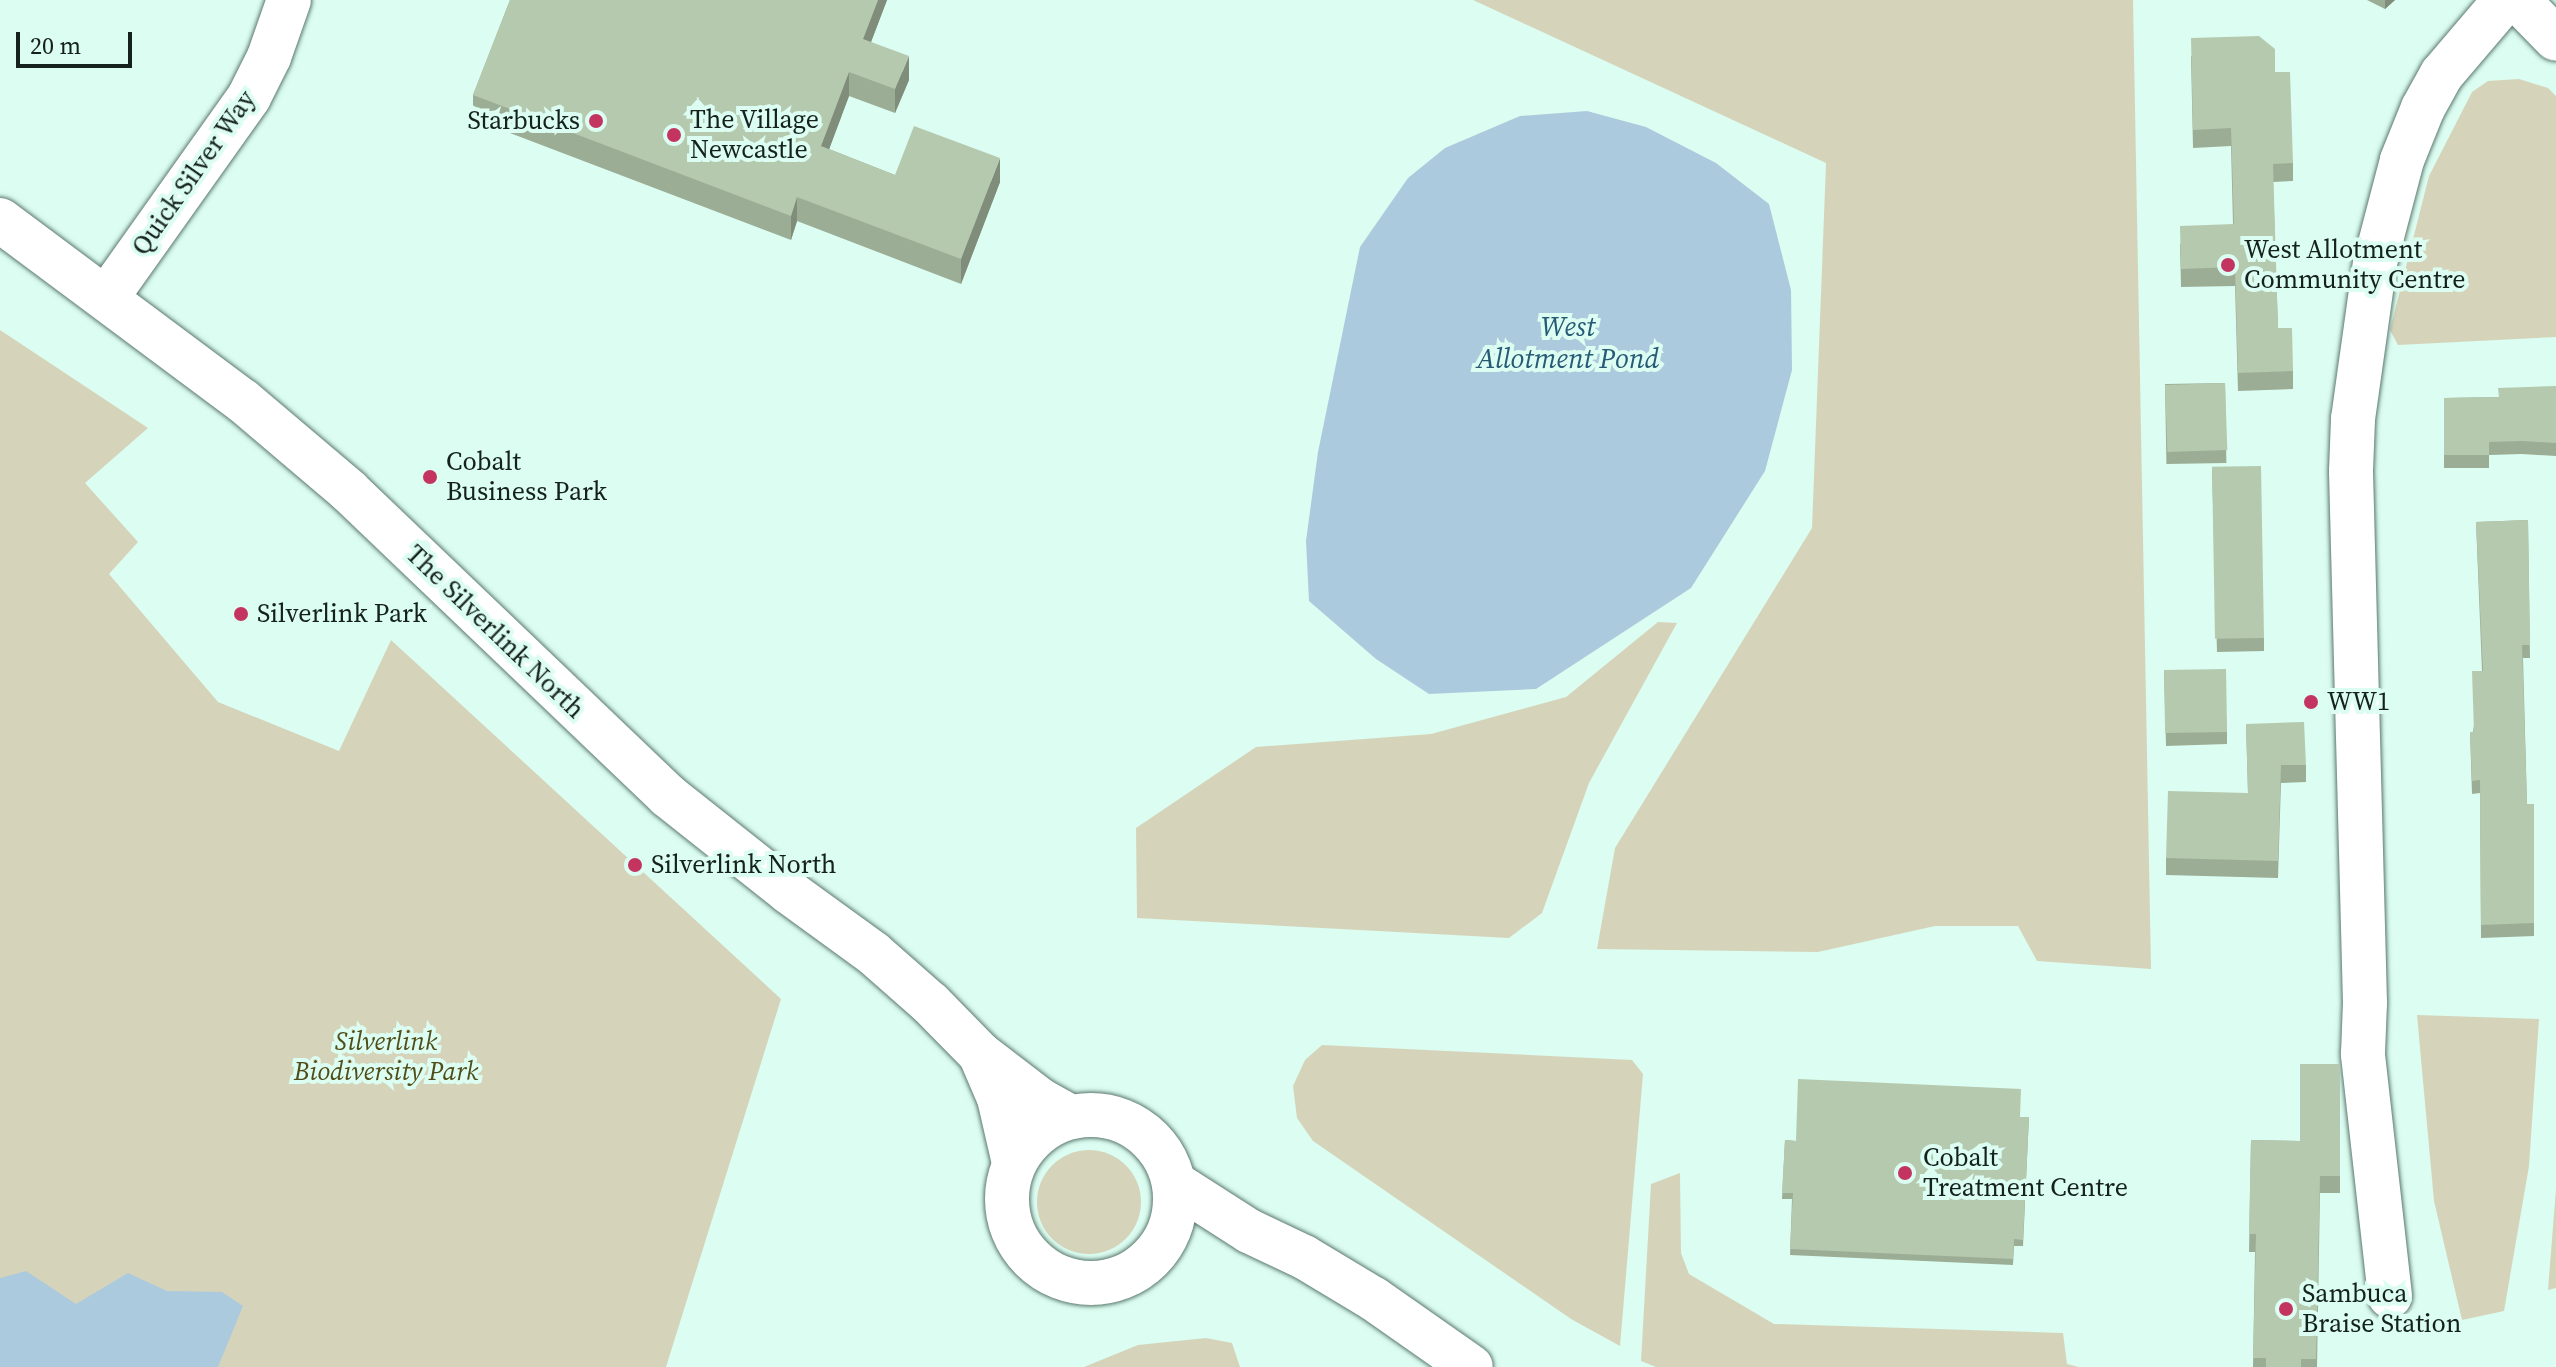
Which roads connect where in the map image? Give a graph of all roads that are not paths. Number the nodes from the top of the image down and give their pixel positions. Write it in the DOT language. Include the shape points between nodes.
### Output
graph roads {
  1 [pos="289,0"];
  2 [pos="2505,0"];
  3 [pos="2518,0"];
  4 [pos="2556,39"];
  5 [pos="0,220"];
  6 [pos="107,297"];
  7 [pos="980,1054"];
  8 [pos="1071,1117"];
  9 [pos="1014,1163"];
  10 [pos="1174,1183"];
  11 [pos="1249,1231"];
  12 [pos="1159,1249"];
  13 [pos="2390,1296"];
  14 [pos="1471,1367"];
  1 -- 6 [label="street, Quick Silver Way" via="249,97"];
  2 -- 13 [label="street" via="2442,74 2402,160 2375,263 2353,419 2363,1054"];
  3 -- 4 [label="street"];
  5 -- 6 [label="street, The Silverlink North"];
  6 -- 7 [label="street, The Silverlink North" via="349,491 635,768 873,953"];
  7 -- 8 [label="street, The Silverlink North"];
  7 -- 9 [label="street, The Silverlink North" via="999,1098"];
  8 -- 9 [label="street" via="1037,1134"];
  8 -- 10 [label="street" via="1106,1116 1138,1129 1161,1152"];
  9 -- 12 [label="street" via="1006,1201 1009,1220 1025,1254 1050,1274 1082,1284 1116,1280 1140,1268"];
  10 -- 11 [label="street"];
  10 -- 12 [label="street" via="1174,1217"];
  11 -- 12 [label="street" via="1216,1233"];
  11 -- 14 [label="street" via="1374,1299"];
}
